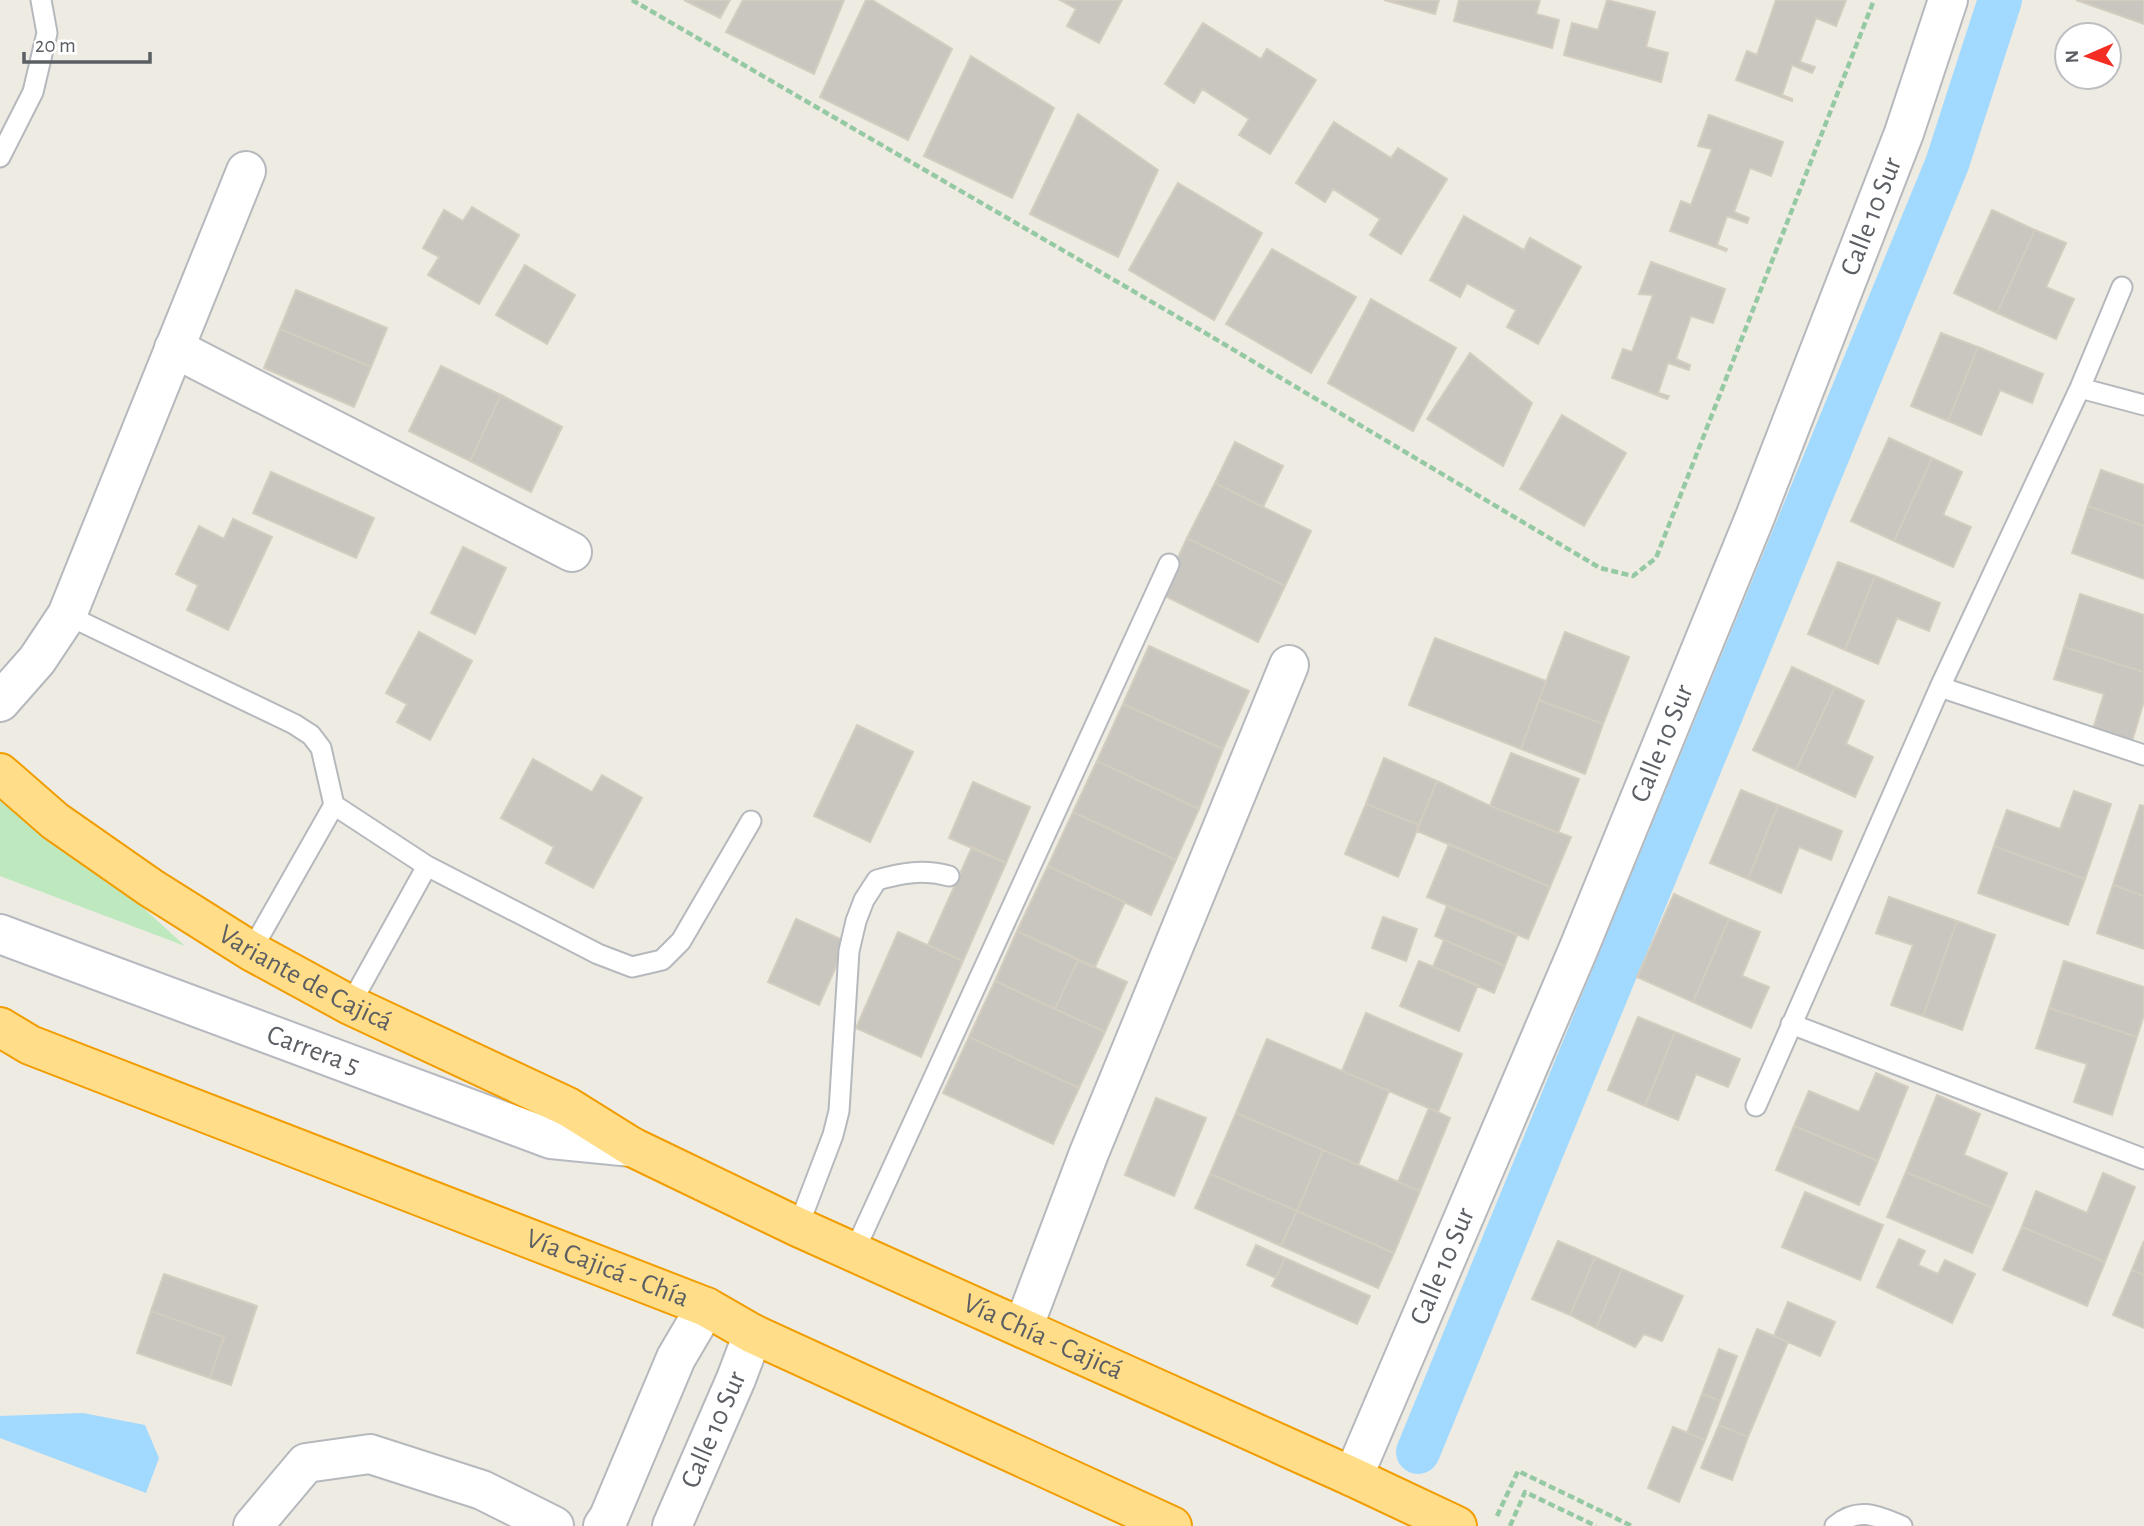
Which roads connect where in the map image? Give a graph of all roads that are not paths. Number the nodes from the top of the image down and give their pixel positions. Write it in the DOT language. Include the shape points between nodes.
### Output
graph roads {
  1 [pos="41,0"];
  2 [pos="1948,0"];
  3 [pos="0,157"];
  4 [pos="246,171"];
  5 [pos="2122,287"];
  6 [pos="174,348"];
  7 [pos="2080,388"];
  8 [pos="2144,405"];
  9 [pos="572,552"];
  10 [pos="1169,564"];
  11 [pos="67,615"];
  12 [pos="1289,665"];
  13 [pos="1940,687"];
  14 [pos="0,702"];
  15 [pos="2144,755"];
  16 [pos="0,773"];
  17 [pos="334,806"];
  18 [pos="751,821"];
  19 [pos="428,866"];
  20 [pos="949,876"];
  21 [pos="2,935"];
  22 [pos="251,951"];
  23 [pos="351,1005"];
  24 [pos="1791,1024"];
  25 [pos="10,1038"];
  26 [pos="1756,1106"];
  27 [pos="632,1147"];
  28 [pos="2144,1159"];
  29 [pos="798,1227"];
  30 [pos="854,1252"];
  31 [pos="706,1307"];
  32 [pos="1023,1328"];
  33 [pos="753,1334"];
  34 [pos="1353,1478"];
  35 [pos="253,1526"];
  36 [pos="554,1526"];
  37 [pos="603,1526"];
  38 [pos="672,1526"];
  39 [pos="1172,1526"];
  40 [pos="1457,1526"];
  41 [pos="1835,1526"];
  42 [pos="1902,1526"];
  1 -- 3 [label="lane" via="47,33 33,92"];
  2 -- 34 [label="street, Calle 10 Sur" via="1904,133 1755,517 1578,950"];
  4 -- 6 [label="street"];
  5 -- 7 [label="lane"];
  6 -- 9 [label="street"];
  6 -- 11 [label="street"];
  7 -- 8 [label="lane"];
  7 -- 13 [label="lane"];
  10 -- 30 [label="lane"];
  11 -- 14 [label="street" via="37,660"];
  11 -- 17 [label="lane" via="311,735 321,748"];
  12 -- 32 [label="street" via="1089,1153"];
  13 -- 15 [label="lane"];
  13 -- 24 [label="lane"];
  16 -- 22 [label="highway, Variante de Cajicá" via="55,821"];
  17 -- 19 [label="lane"];
  17 -- 22 [label="lane"];
  18 -- 19 [label="lane" via="681,941 662,960 632,967"];
  19 -- 23 [label="lane"];
  20 -- 29 [label="lane" via="901,873 877,880 864,900 849,951 839,1111"];
  21 -- 27 [label="street, Carrera 5" via="551,1139"];
  22 -- 23 [label="highway, Variante de Cajicá"];
  23 -- 27 [label="highway, Variante de Cajicá" via="568,1107"];
  24 -- 26 [label="lane"];
  24 -- 28 [label="lane"];
  25 -- 31 [label="highway, Vía Cajicá - Chía"];
  27 -- 29 [label="highway, Vía Chía - Cajicá"];
  29 -- 30 [label="highway, Vía Chía - Cajicá"];
  30 -- 32 [label="highway, Vía Chía - Cajicá"];
  31 -- 33 [label="highway, Vía Cajicá - Chía"];
  31 -- 37 [label="street" via="676,1358"];
  32 -- 34 [label="highway, Vía Chía - Cajicá"];
  33 -- 38 [label="street, Calle 10 Sur"];
  33 -- 39 [label="highway, Vía Cajicá - Chía"];
  34 -- 40 [label="highway, Vía Chía - Cajicá"];
  35 -- 36 [label="street" via="306,1463 370,1454 482,1490"];
  41 -- 42 [label="lane" via="1856,1515 1874,1514"];
}
